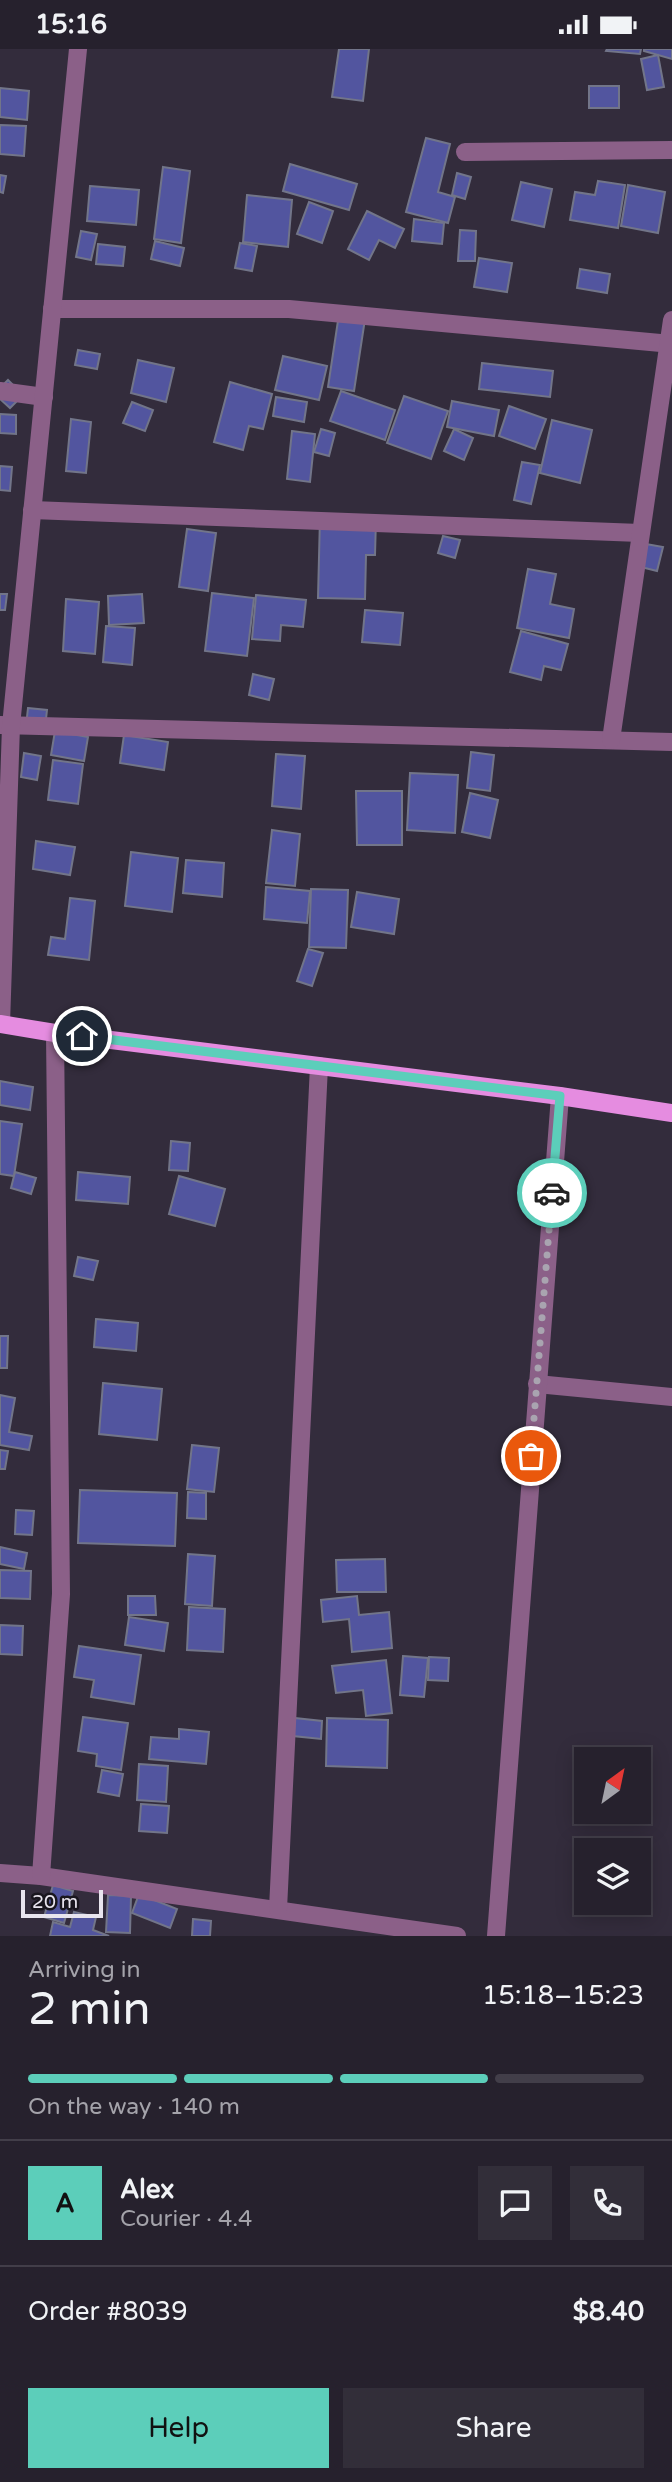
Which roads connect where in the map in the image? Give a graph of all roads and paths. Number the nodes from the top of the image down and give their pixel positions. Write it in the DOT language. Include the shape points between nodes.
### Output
graph roads {
  1 [pos="78,49"];
  2 [pos="672,150"];
  3 [pos="465,152"];
  4 [pos="52,309"];
  5 [pos="672,320"];
  6 [pos="670,343"];
  7 [pos="0,391"];
  8 [pos="44,397"];
  9 [pos="32,510"];
  10 [pos="640,533"];
  11 [pos="6,726"];
  12 [pos="611,740"];
  13 [pos="672,742"];
  14 [pos="1,1024"];
  15 [pos="55,1033"];
  16 [pos="319,1066"];
  17 [pos="560,1096"];
  18 [pos="672,1113"];
  19 [pos="537,1384"];
  20 [pos="672,1397"];
  21 [pos="0,1873"];
  22 [pos="41,1876"];
  23 [pos="278,1909"];
  24 [pos="457,1936"];
  25 [pos="496,1936"];
  1 -- 4 [label="street"];
  2 -- 3 [label="street"];
  4 -- 6 [label="street" via="289,309"];
  4 -- 8 [label="street"];
  5 -- 6 [label="street"];
  6 -- 10 [label="street"];
  7 -- 8 [label="street"];
  8 -- 9 [label="street"];
  9 -- 10 [label="street"];
  9 -- 11 [label="street"];
  10 -- 12 [label="street"];
  11 -- 12 [label="street"];
  11 -- 14 [label="street"];
  12 -- 13 [label="street"];
  14 -- 15 [label="main road"];
  15 -- 16 [label="main road"];
  15 -- 22 [label="street" via="61,1594"];
  16 -- 17 [label="main road"];
  16 -- 23 [label="street"];
  17 -- 18 [label="main road"];
  17 -- 19 [label="street"];
  19 -- 20 [label="street"];
  19 -- 25 [label="street"];
  21 -- 22 [label="street"];
  22 -- 23 [label="street"];
  23 -- 24 [label="street"];
}
